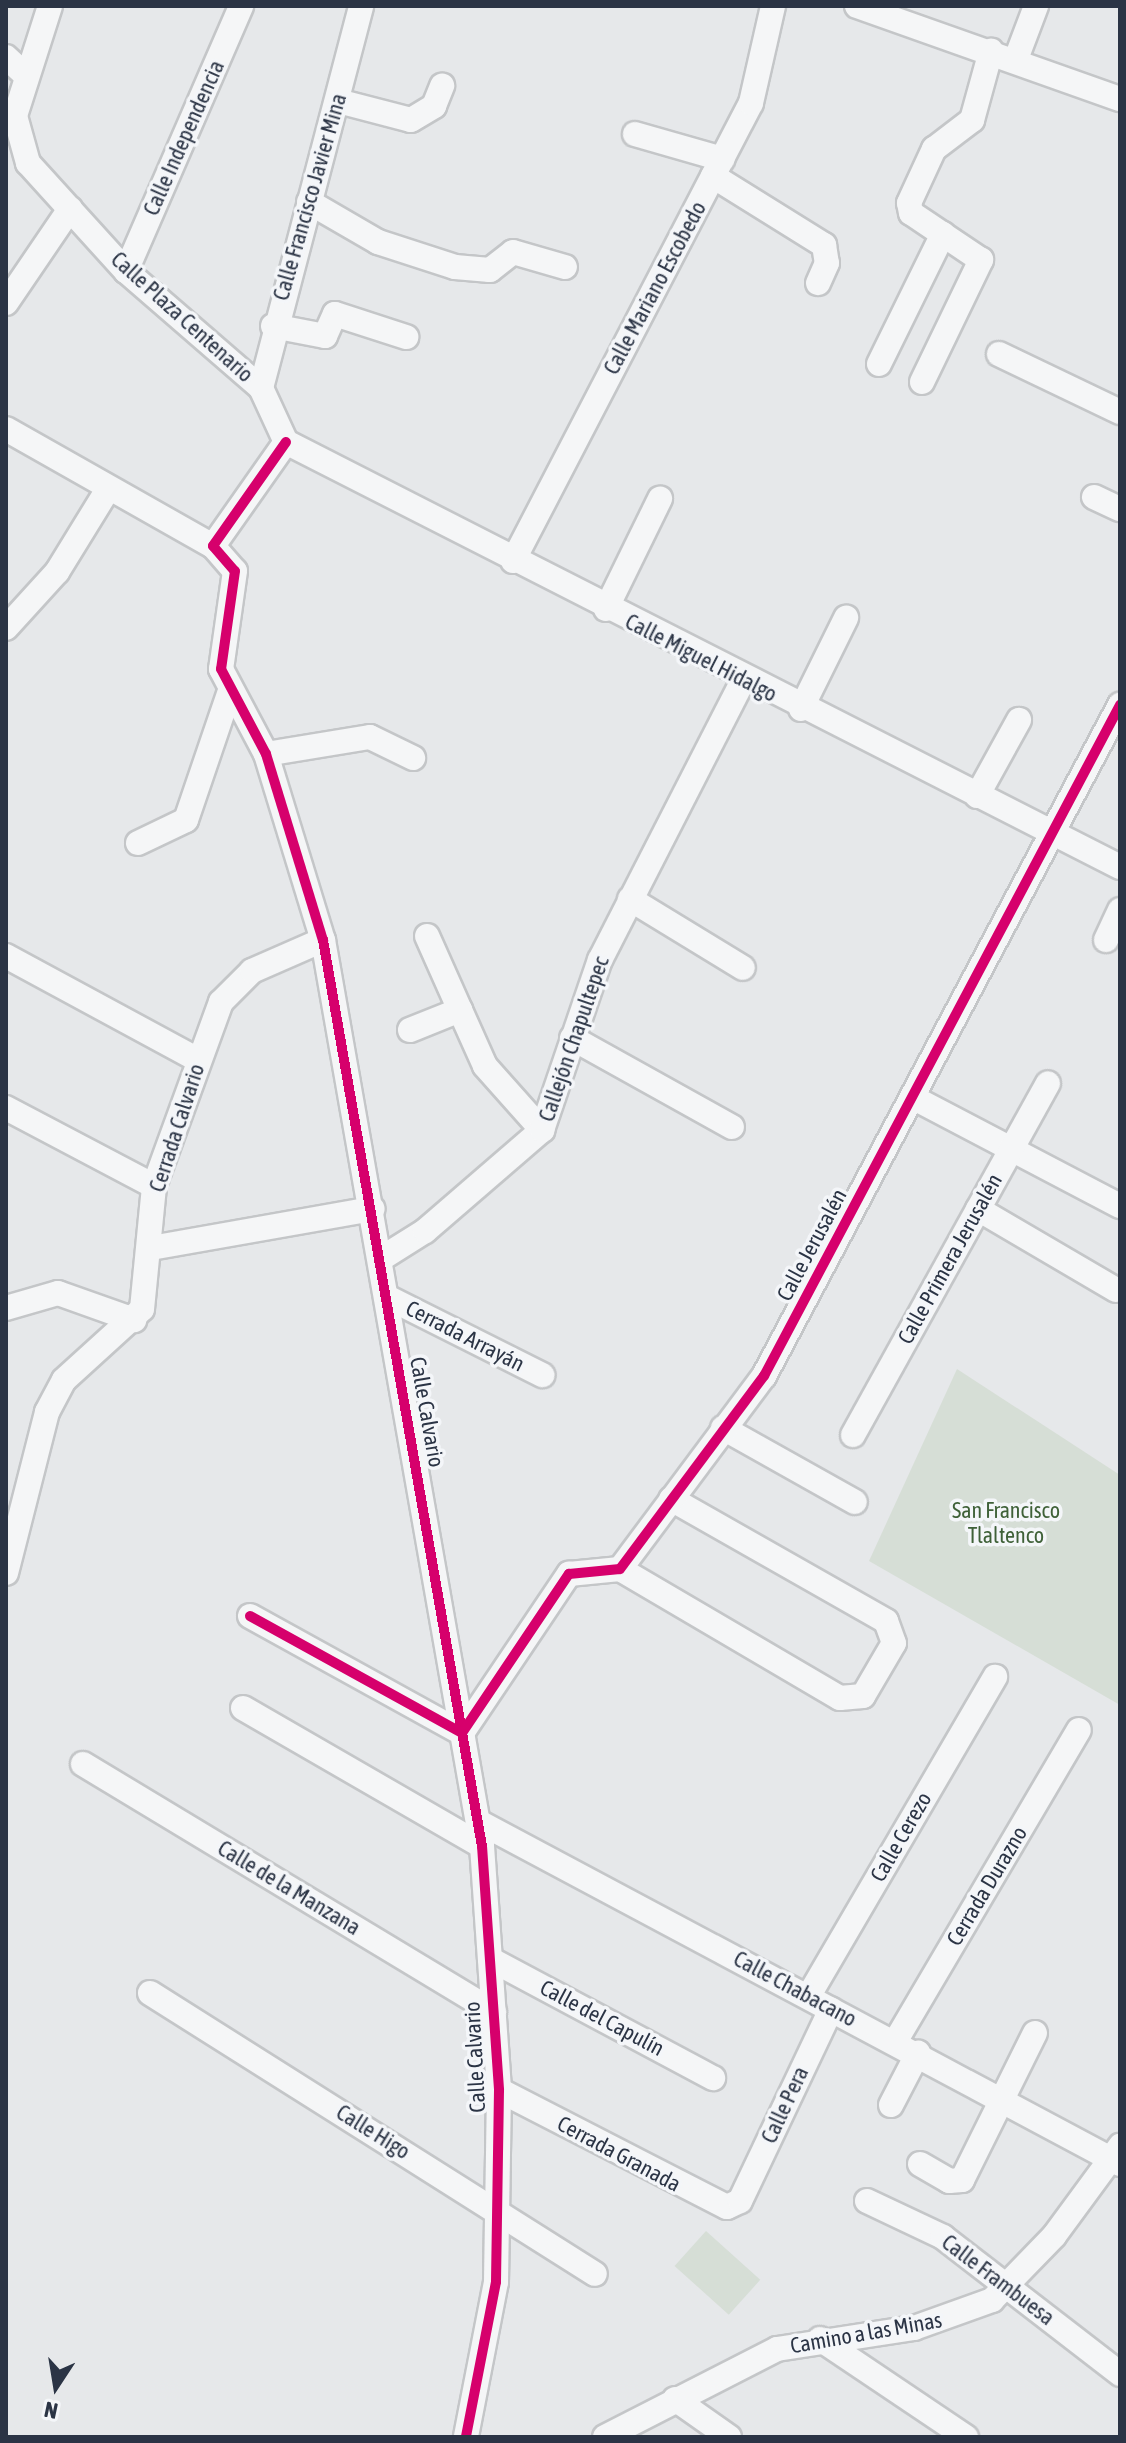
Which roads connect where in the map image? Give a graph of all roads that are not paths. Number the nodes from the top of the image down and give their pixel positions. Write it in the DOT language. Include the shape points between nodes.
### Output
graph roads {
  1 [pos="50,6"];
  2 [pos="241,6"];
  3 [pos="361,6"];
  4 [pos="773,6"];
  5 [pos="857,6"];
  6 [pos="1036,6"];
  7 [pos="991,51"];
  8 [pos="1016,59"];
  9 [pos="15,65"];
  10 [pos="442,86"];
  11 [pos="1120,99"];
  12 [pos="338,101"];
  13 [pos="635,134"];
  14 [pos="17,159"];
  15 [pos="718,168"];
  16 [pos="309,202"];
  17 [pos="70,209"];
  18 [pos="943,234"];
  19 [pos="565,267"];
  20 [pos="126,271"];
  21 [pos="818,283"];
  22 [pos="6,303"];
  23 [pos="273,326"];
  24 [pos="406,337"];
  25 [pos="999,354"];
  26 [pos="879,364"];
  27 [pos="922,382"];
  28 [pos="261,388"];
  29 [pos="1120,412"];
  30 [pos="6,429"];
  31 [pos="286,442"];
  32 [pos="108,489"];
  33 [pos="1094,497"];
  34 [pos="660,499"];
  35 [pos="1120,509"];
  36 [pos="213,546"];
  37 [pos="513,561"];
  38 [pos="606,609"];
  39 [pos="846,618"];
  40 [pos="6,628"];
  41 [pos="743,680"];
  42 [pos="230,691"];
  43 [pos="1120,705"];
  44 [pos="801,709"];
  45 [pos="1019,720"];
  46 [pos="266,754"];
  47 [pos="413,758"];
  48 [pos="977,796"];
  49 [pos="1047,831"];
  50 [pos="138,843"];
  51 [pos="1120,867"];
  52 [pos="630,899"];
  53 [pos="1120,910"];
  54 [pos="427,936"];
  55 [pos="323,940"];
  56 [pos="1106,940"];
  57 [pos="6,956"];
  58 [pos="743,968"];
  59 [pos="460,1010"];
  60 [pos="410,1030"];
  61 [pos="572,1038"];
  62 [pos="198,1060"];
  63 [pos="1048,1083"];
  64 [pos="912,1097"];
  65 [pos="6,1108"];
  66 [pos="732,1127"];
  67 [pos="542,1130"];
  68 [pos="1012,1148"];
  69 [pos="154,1186"];
  70 [pos="1120,1206"];
  71 [pos="373,1209"];
  72 [pos="978,1209"];
  73 [pos="151,1248"];
  74 [pos="382,1258"];
  75 [pos="1116,1290"];
  76 [pos="387,1297"];
  77 [pos="6,1308"];
  78 [pos="134,1320"];
  79 [pos="542,1375"];
  80 [pos="723,1428"];
  81 [pos="853,1435"];
  82 [pos="671,1499"];
  83 [pos="855,1502"];
  84 [pos="14,1528"];
  85 [pos="620,1569"];
  86 [pos="6,1573"];
  87 [pos="250,1616"];
  88 [pos="995,1677"];
  89 [pos="243,1708"];
  90 [pos="1079,1730"];
  91 [pos="462,1733"];
  92 [pos="83,1764"];
  93 [pos="480,1834"];
  94 [pos="490,1959"];
  95 [pos="150,1993"];
  96 [pos="808,1997"];
  97 [pos="831,2009"];
  98 [pos="494,2012"];
  99 [pos="1035,2033"];
  100 [pos="895,2042"];
  101 [pos="918,2053"];
  102 [pos="713,2078"];
  103 [pos="499,2090"];
  104 [pos="1001,2098"];
  105 [pos="891,2105"];
  106 [pos="1117,2156"];
  107 [pos="920,2164"];
  108 [pos="740,2201"];
  109 [pos="867,2201"];
  110 [pos="497,2208"];
  111 [pos="595,2274"];
  112 [pos="1007,2286"];
  113 [pos="820,2339"];
  114 [pos="1120,2374"];
  115 [pos="675,2399"];
  116 [pos="466,2437"];
  117 [pos="605,2437"];
  118 [pos="729,2437"];
  119 [pos="966,2437"];
  1 -- 9 [label="street, Calle Plaza Centenario"];
  2 -- 20 [label="street, Calle Independencia"];
  3 -- 12 [label="street, Calle Francisco Javier Mina"];
  4 -- 15 [label="street, Calle Mariano Escobedo" via="751,103"];
  5 -- 7 [label="street"];
  6 -- 8 [label="street"];
  7 -- 8 [label="street"];
  7 -- 18 [label="street" via="972,120 934,149 909,209"];
  8 -- 11 [label="street"];
  9 -- 14 [label="street, Calle Plaza Centenario"];
  10 -- 12 [label="street" via="434,106 411,120"];
  12 -- 16 [label="street, Calle Francisco Javier Mina"];
  13 -- 15 [label="street"];
  14 -- 17 [label="street, Calle Plaza Centenario"];
  15 -- 21 [label="street" via="824,245 827,263"];
  15 -- 37 [label="street, Calle Mariano Escobedo"];
  16 -- 19 [label="street" via="378,242 455,267 490,270 513,252"];
  16 -- 23 [label="street, Calle Francisco Javier Mina"];
  17 -- 20 [label="street, Calle Plaza Centenario"];
  17 -- 22 [label="street"];
  18 -- 26 [label="street"];
  18 -- 27 [label="street" via="981,260"];
  20 -- 28 [label="street, Calle Plaza Centenario"];
  23 -- 24 [label="street" via="325,336 335,314"];
  23 -- 28 [label="street, Calle Francisco Javier Mina"];
  25 -- 29 [label="street"];
  28 -- 31 [label="street, Calle Plaza Centenario"];
  30 -- 32 [label="street"];
  31 -- 36 [label="street"];
  31 -- 37 [label="street, Calle Miguel Hidalgo"];
  32 -- 36 [label="street"];
  32 -- 40 [label="street" via="57,572"];
  33 -- 35 [label="street"];
  34 -- 38 [label="street"];
  36 -- 42 [label="street, Calle Calvario" via="235,571 221,669"];
  37 -- 38 [label="street, Calle Miguel Hidalgo"];
  38 -- 41 [label="street, Calle Miguel Hidalgo"];
  39 -- 44 [label="street"];
  41 -- 44 [label="street, Calle Miguel Hidalgo"];
  41 -- 52 [label="street, Callejón Chapultepec"];
  42 -- 46 [label="street, Calle Calvario"];
  42 -- 50 [label="street" via="186,820"];
  43 -- 49 [label="street, Calle Jerusalén"];
  44 -- 48 [label="street, Calle Miguel Hidalgo"];
  45 -- 48 [label="street"];
  46 -- 47 [label="street" via="370,737"];
  46 -- 55 [label="street, Calle Calvario"];
  48 -- 49 [label="street, Calle Miguel Hidalgo"];
  49 -- 51 [label="street, Calle Miguel Hidalgo"];
  49 -- 64 [label="street, Calle Jerusalén"];
  52 -- 58 [label="street"];
  52 -- 61 [label="street, Callejón Chapultepec"];
  53 -- 56 [label="street"];
  54 -- 59 [label="street"];
  55 -- 62 [label="street, Cerrada Calvario" via="252,971 221,1002"];
  55 -- 71 [label="street, Calle Calvario"];
  57 -- 62 [label="street"];
  59 -- 60 [label="street"];
  59 -- 67 [label="street" via="485,1066"];
  61 -- 66 [label="street"];
  61 -- 67 [label="street, Callejón Chapultepec"];
  62 -- 69 [label="street, Cerrada Calvario"];
  63 -- 68 [label="street, Calle Primera Jerusalén"];
  64 -- 68 [label="street"];
  64 -- 80 [label="street, Calle Jerusalén" via="785,1339"];
  65 -- 69 [label="street"];
  67 -- 74 [label="street, Callejón Chapultepec"];
  68 -- 70 [label="street"];
  68 -- 72 [label="street, Calle Primera Jerusalén"];
  69 -- 73 [label="street, Cerrada Calvario"];
  71 -- 73 [label="street"];
  71 -- 74 [label="street, Calle Calvario"];
  72 -- 75 [label="street"];
  72 -- 81 [label="street, Calle Primera Jerusalén"];
  73 -- 78 [label="street, Cerrada Calvario"];
  74 -- 76 [label="street, Calle Calvario"];
  76 -- 79 [label="street, Cerrada Arrayán"];
  76 -- 91 [label="street, Calle Calvario"];
  77 -- 78 [label="street" via="58,1293"];
  78 -- 84 [label="street" via="64,1380 36,1445"];
  80 -- 82 [label="street, Calle Jerusalén"];
  80 -- 83 [label="street"];
  82 -- 85 [label="street, Calle Jerusalén"];
  82 -- 85 [label="street" via="886,1621 894,1643 863,1696 840,1698"];
  84 -- 86 [label="street"];
  85 -- 91 [label="street" via="569,1574"];
  87 -- 91 [label="street"];
  88 -- 96 [label="street, Calle Cerezo"];
  89 -- 93 [label="street, Calle Chabacano"];
  90 -- 100 [label="street, Cerrada Durazno"];
  91 -- 93 [label="street, Calle Calvario"];
  92 -- 98 [label="street, Calle de la Manzana"];
  93 -- 94 [label="street, Calle Calvario"];
  93 -- 96 [label="street, Calle Chabacano"];
  94 -- 98 [label="street, Calle Calvario"];
  94 -- 102 [label="street, Calle del Capulín"];
  95 -- 110 [label="street, Calle Higo"];
  96 -- 97 [label="street, Calle Chabacano"];
  97 -- 100 [label="street, Calle Chabacano"];
  97 -- 108 [label="street, Calle Pera"];
  98 -- 103 [label="street, Calle Calvario"];
  99 -- 104 [label="street"];
  100 -- 101 [label="street, Calle Chabacano"];
  101 -- 104 [label="street, Calle Chabacano"];
  101 -- 105 [label="street"];
  103 -- 108 [label="street, Cerrada Granada" via="712,2204"];
  103 -- 110 [label="street, Calle Calvario"];
  104 -- 106 [label="street, Calle Chabacano"];
  104 -- 107 [label="street" via="962,2180 949,2181"];
  106 -- 112 [label="street, Camino a las Minas"];
  109 -- 112 [label="street, Calle Frambuesa" via="943,2237"];
  110 -- 111 [label="street, Calle Higo"];
  110 -- 116 [label="street, Calle Calvario" via="493,2323"];
  112 -- 113 [label="street, Camino a las Minas" via="965,2315"];
  112 -- 114 [label="street, Calle Frambuesa"];
  113 -- 115 [label="street, Camino a las Minas" via="777,2349"];
  113 -- 119 [label="street"];
  115 -- 117 [label="street, Camino a las Minas"];
  115 -- 118 [label="street"];
}
